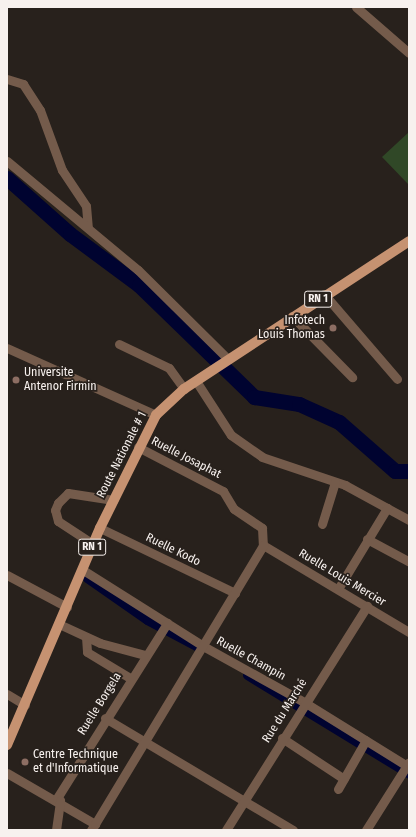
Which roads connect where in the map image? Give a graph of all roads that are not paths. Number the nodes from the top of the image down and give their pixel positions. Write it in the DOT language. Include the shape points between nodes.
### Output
graph roads {
  1 [pos="356,7"];
  2 [pos="409,53"];
  3 [pos="7,78"];
  4 [pos="7,161"];
  5 [pos="88,228"];
  6 [pos="409,241"];
  7 [pos="324,294"];
  8 [pos="292,316"];
  9 [pos="119,344"];
  10 [pos="7,348"];
  11 [pos="228,359"];
  12 [pos="352,377"];
  13 [pos="397,379"];
  14 [pos="196,380"];
  15 [pos="184,389"];
  16 [pos="156,415"];
  17 [pos="138,447"];
  18 [pos="335,482"];
  19 [pos="113,500"];
  20 [pos="387,508"];
  21 [pos="409,520"];
  22 [pos="322,524"];
  23 [pos="100,528"];
  24 [pos="367,539"];
  25 [pos="94,544"];
  26 [pos="263,545"];
  27 [pos="408,561"];
  28 [pos="82,570"];
  29 [pos="7,575"];
  30 [pos="338,589"];
  31 [pos="235,593"];
  32 [pos="367,606"];
  33 [pos="67,607"];
  34 [pos="59,624"];
  35 [pos="167,624"];
  36 [pos="409,632"];
  37 [pos="86,637"];
  38 [pos="203,646"];
  39 [pos="145,655"];
  40 [pos="130,678"];
  41 [pos="7,694"];
  42 [pos="304,702"];
  43 [pos="25,705"];
  44 [pos="105,718"];
  45 [pos="282,738"];
  46 [pos="366,740"];
  47 [pos="144,741"];
  48 [pos="7,746"];
  49 [pos="408,764"];
  50 [pos="7,773"];
  51 [pos="344,779"];
  52 [pos="338,789"];
  53 [pos="58,799"];
  54 [pos="243,799"];
  55 [pos="93,827"];
  56 [pos="56,830"];
  57 [pos="226,830"];
  58 [pos="292,830"];
  59 [pos="366,830"];
  1 -- 2 [label="street"];
  3 -- 5 [label="street" via="23,84 40,110 62,170 86,206"];
  4 -- 5 [label="street"];
  5 -- 11 [label="street" via="138,270"];
  6 -- 7 [label="main road, Route Nationale # 1 / RN 1"];
  7 -- 8 [label="main road, Route Nationale # 1 / RN 1"];
  7 -- 13 [label="street"];
  8 -- 11 [label="main road, Route Nationale # 1 / RN 1"];
  8 -- 12 [label="street"];
  9 -- 15 [label="street" via="169,368"];
  10 -- 16 [label="street"];
  11 -- 14 [label="main road, Route Nationale # 1 / RN 1"];
  14 -- 15 [label="main road, Route Nationale # 1 / RN 1"];
  14 -- 18 [label="street" via="231,435 262,457"];
  15 -- 16 [label="main road, Route Nationale # 1 / RN 1"];
  16 -- 17 [label="main road, Route Nationale # 1 / RN 1"];
  17 -- 19 [label="main road, Route Nationale # 1 / RN 1"];
  17 -- 26 [label="street, Ruelle Josaphat" via="223,491 234,509 262,528"];
  18 -- 20 [label="street"];
  18 -- 22 [label="street"];
  19 -- 23 [label="main road, Route Nationale # 1 / RN 1"];
  19 -- 25 [label="street" via="68,493 58,503 55,510 58,521"];
  20 -- 21 [label="street"];
  20 -- 24 [label="street"];
  23 -- 25 [label="main road, Route Nationale # 1 / RN 1"];
  23 -- 31 [label="street, Ruelle Kodo"];
  24 -- 27 [label="street"];
  24 -- 30 [label="street"];
  25 -- 28 [label="main road, Route Nationale # 1 / RN 1"];
  26 -- 30 [label="street, Ruelle Louis Mercier"];
  26 -- 31 [label="street"];
  28 -- 33 [label="main road, Route Nationale # 1 / RN 1"];
  28 -- 35 [label="street, Ruelle Champin"];
  29 -- 33 [label="street"];
  30 -- 32 [label="street, Ruelle Louis Mercier"];
  31 -- 38 [label="street"];
  32 -- 36 [label="street, Ruelle Louis Mercier"];
  32 -- 42 [label="street, Rue du Marché"];
  33 -- 34 [label="main road, Route Nationale # 1 / RN 1"];
  34 -- 37 [label="street"];
  34 -- 43 [label="main road, Route Nationale # 1 / RN 1"];
  35 -- 38 [label="street, Ruelle Champin"];
  35 -- 39 [label="street, Ruelle Borgela"];
  37 -- 39 [label="street"];
  37 -- 40 [label="street" via="87,652"];
  38 -- 42 [label="street, Ruelle Champin"];
  38 -- 47 [label="street" via="164,704"];
  39 -- 40 [label="street, Ruelle Borgela"];
  40 -- 44 [label="street, Ruelle Borgela"];
  41 -- 43 [label="street"];
  42 -- 45 [label="street, Rue du Marché"];
  42 -- 46 [label="street, Ruelle Champin"];
  43 -- 48 [label="main road, Route Nationale # 1 / RN 1"];
  44 -- 47 [label="street"];
  44 -- 53 [label="street, Ruelle Borgela"];
  45 -- 51 [label="street"];
  45 -- 54 [label="street, Rue du Marché"];
  46 -- 49 [label="street, Ruelle Champin"];
  46 -- 51 [label="street"];
  47 -- 54 [label="street"];
  47 -- 55 [label="street"];
  49 -- 59 [label="street"];
  50 -- 53 [label="street"];
  51 -- 52 [label="street"];
  53 -- 55 [label="street"];
  53 -- 56 [label="street"];
  54 -- 57 [label="street, Rue du Marché"];
  54 -- 58 [label="street"];
}
